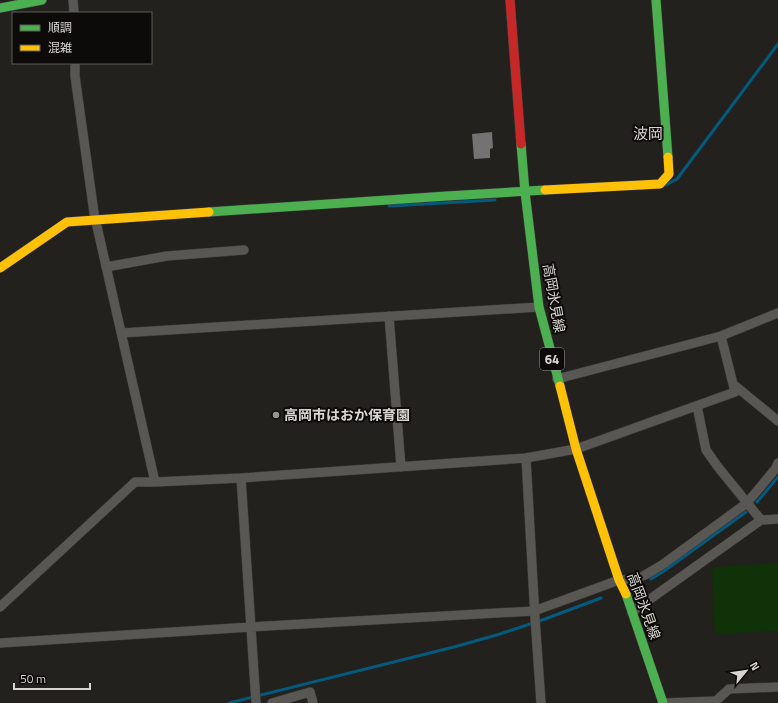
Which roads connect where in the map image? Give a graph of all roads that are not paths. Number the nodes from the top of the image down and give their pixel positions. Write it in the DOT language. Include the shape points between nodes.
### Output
graph roads {
  1 [pos="42,0"];
  2 [pos="73,0"];
  3 [pos="510,0"];
  4 [pos="656,0"];
  5 [pos="0,8"];
  6 [pos="74,12"];
  7 [pos="75,64"];
  8 [pos="525,192"];
  9 [pos="96,221"];
  10 [pos="244,250"];
  11 [pos="106,266"];
  12 [pos="0,268"];
  13 [pos="539,307"];
  14 [pos="778,313"];
  15 [pos="389,316"];
  16 [pos="121,334"];
  17 [pos="721,336"];
  18 [pos="557,379"];
  19 [pos="733,384"];
  20 [pos="696,406"];
  21 [pos="778,421"];
  22 [pos="576,449"];
  23 [pos="526,458"];
  24 [pos="778,463"];
  25 [pos="401,467"];
  26 [pos="241,478"];
  27 [pos="155,482"];
  28 [pos="747,504"];
  29 [pos="778,519"];
  30 [pos="761,520"];
  31 [pos="619,580"];
  32 [pos="0,607"];
  33 [pos="632,612"];
  34 [pos="535,614"];
  35 [pos="251,627"];
  36 [pos="0,643"];
  37 [pos="778,687"];
  38 [pos="538,702"];
  39 [pos="256,703"];
  40 [pos="272,703"];
  41 [pos="313,703"];
  42 [pos="663,703"];
  1 -- 5 [label="street"];
  2 -- 6 [label="street"];
  3 -- 8 [label="street, 高岡氷見線 / 64"];
  4 -- 8 [label="street" via="669,174 660,184"];
  7 -- 9 [label="street"];
  8 -- 9 [label="street"];
  8 -- 13 [label="street, 高岡氷見線 / 64"];
  9 -- 11 [label="street"];
  9 -- 12 [label="street" via="67,222"];
  10 -- 11 [label="street" via="167,256"];
  11 -- 16 [label="street"];
  13 -- 15 [label="street"];
  13 -- 18 [label="street, 高岡氷見線 / 64"];
  14 -- 17 [label="street"];
  15 -- 16 [label="street"];
  15 -- 25 [label="street"];
  16 -- 27 [label="street"];
  17 -- 18 [label="street"];
  17 -- 19 [label="street"];
  18 -- 22 [label="street, 高岡氷見線 / 64"];
  19 -- 20 [label="street" via="735,392"];
  19 -- 21 [label="street"];
  20 -- 22 [label="street"];
  20 -- 28 [label="street" via="706,450"];
  22 -- 23 [label="street"];
  22 -- 31 [label="street, 高岡氷見線 / 64"];
  23 -- 25 [label="street"];
  23 -- 34 [label="street"];
  24 -- 28 [label="street"];
  25 -- 26 [label="street"];
  26 -- 27 [label="street"];
  26 -- 35 [label="street"];
  27 -- 32 [label="street" via="135,482"];
  28 -- 30 [label="street"];
  28 -- 31 [label="street" via="645,575 636,579"];
  29 -- 30 [label="street"];
  30 -- 33 [label="street"];
  31 -- 33 [label="street, 高岡氷見線 / 64"];
  31 -- 34 [label="street"];
  33 -- 42 [label="street, 高岡氷見線 / 64"];
  34 -- 35 [label="street"];
  34 -- 38 [label="street"];
  35 -- 36 [label="street"];
  35 -- 39 [label="street"];
  37 -- 42 [label="street" via="730,689 716,701"];
  40 -- 41 [label="street" via="310,692"];
}
